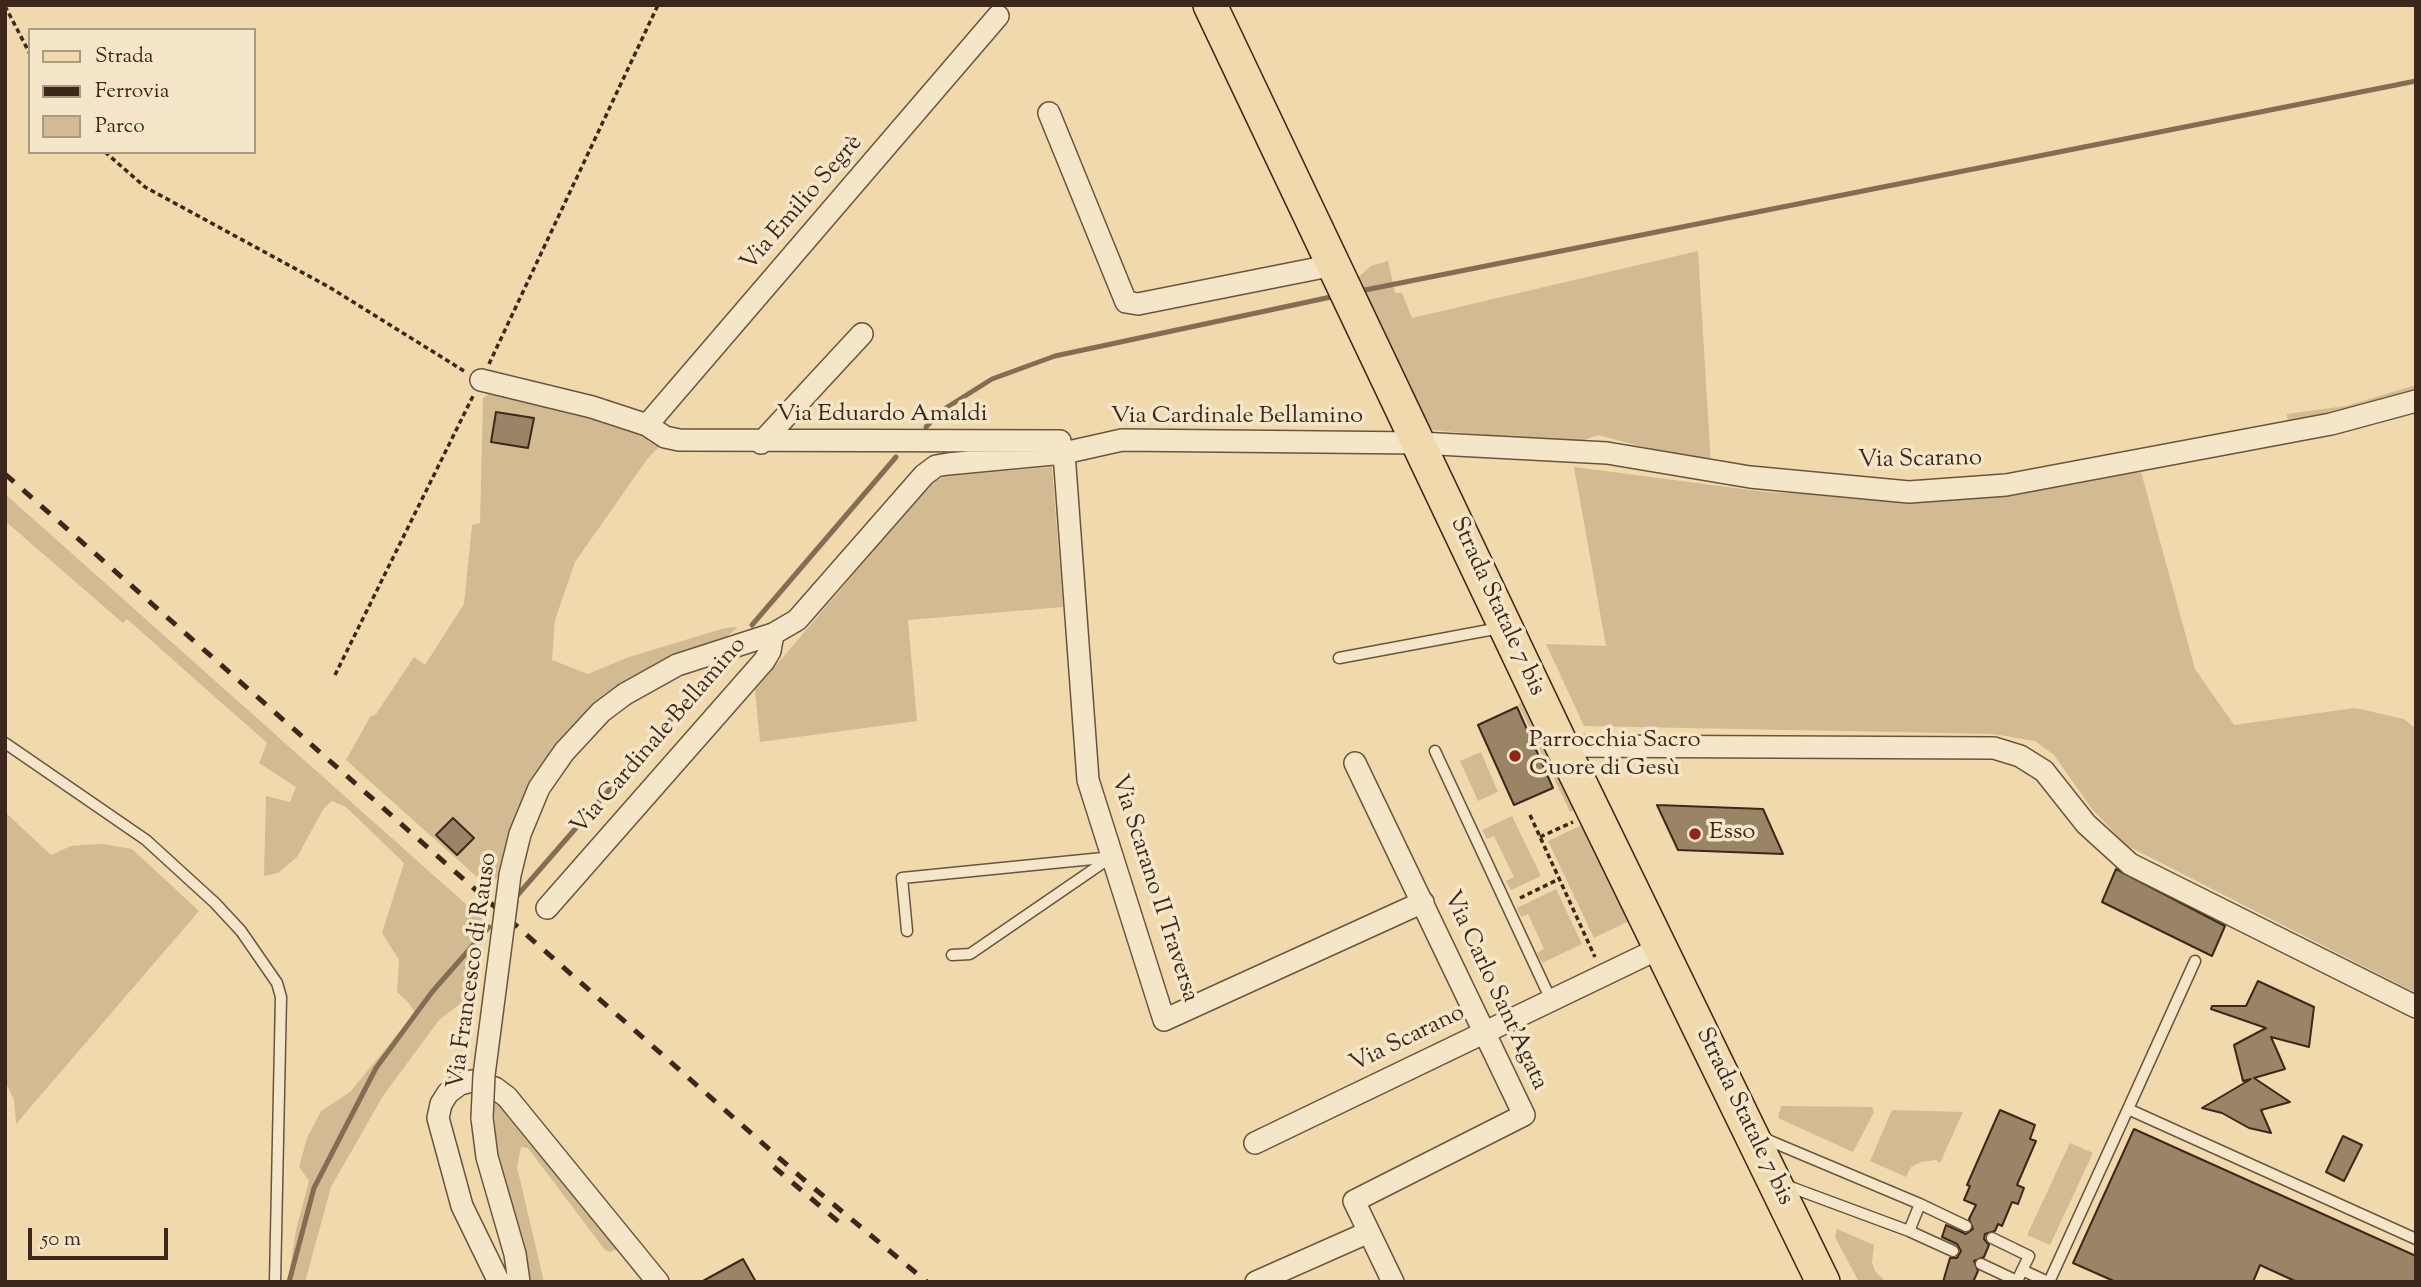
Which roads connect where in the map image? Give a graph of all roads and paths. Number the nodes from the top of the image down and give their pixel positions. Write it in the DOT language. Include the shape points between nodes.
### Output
graph roads {
  1 [pos="659,5"];
  2 [pos="1210,5"];
  3 [pos="5,6"];
  4 [pos="998,16"];
  5 [pos="28,50"];
  6 [pos="1049,113"];
  7 [pos="107,154"];
  8 [pos="1334,265"];
  9 [pos="862,334"];
  10 [pos="481,380"];
  11 [pos="2416,401"];
  12 [pos="647,425"];
  13 [pos="1122,440"];
  14 [pos="761,443"];
  15 [pos="1419,443"];
  16 [pos="1064,453"];
  17 [pos="1506,627"];
  18 [pos="773,634"];
  19 [pos="1339,658"];
  20 [pos="335,675"];
  21 [pos="5,743"];
  22 [pos="1562,746"];
  23 [pos="1435,751"];
  24 [pos="1355,763"];
  25 [pos="1595,813"];
  26 [pos="1530,815"];
  27 [pos="1540,837"];
  28 [pos="1113,857"];
  29 [pos="1559,879"];
  30 [pos="1423,902"];
  31 [pos="1507,904"];
  32 [pos="547,908"];
  33 [pos="907,931"];
  34 [pos="1660,948"];
  35 [pos="952,955"];
  36 [pos="2195,961"];
  37 [pos="1603,975"];
  38 [pos="1551,1000"];
  39 [pos="2416,1007"];
  40 [pos="1487,1031"];
  41 [pos="2128,1109"];
  42 [pos="1751,1133"];
  43 [pos="1255,1143"];
  44 [pos="1776,1182"];
  45 [pos="1920,1205"];
  46 [pos="1966,1226"];
  47 [pos="1909,1231"];
  48 [pos="1369,1232"];
  49 [pos="1992,1238"];
  50 [pos="2416,1239"];
  51 [pos="1953,1251"];
  52 [pos="1981,1264"];
  53 [pos="2022,1270"];
  54 [pos="275,1282"];
  55 [pos="499,1282"];
  56 [pos="519,1282"];
  57 [pos="657,1282"];
  58 [pos="1256,1282"];
  59 [pos="1393,1282"];
  60 [pos="1823,1282"];
  61 [pos="2049,1282"];
  1 -- 10 [label="path"];
  2 -- 8 [label="main road, Strada Statale 7 bis"];
  3 -- 5 [label="path"];
  4 -- 12 [label="street, Via Emilio Segrè"];
  6 -- 8 [label="street" via="1126,302 1138,304"];
  7 -- 10 [label="path" via="145,187 329,287"];
  8 -- 15 [label="main road, Strada Statale 7 bis"];
  9 -- 14 [label="street"];
  10 -- 12 [label="street, Via Eduardo Amaldi"];
  10 -- 20 [label="path"];
  11 -- 15 [label="street, Via Scarano" via="2331,424 2006,485 1909,492 1750,477 1607,453"];
  12 -- 14 [label="street, Via Eduardo Amaldi" via="679,440"];
  13 -- 14 [label="street, Via Eduardo Amaldi"];
  13 -- 15 [label="street, Via Cardinale Bellamino"];
  13 -- 16 [label="street, Via Cardinale Bellamino"];
  15 -- 17 [label="main road, Strada Statale 7 bis"];
  16 -- 18 [label="street, Via Cardinale Bellamino" via="936,466 809,608"];
  16 -- 28 [label="street, Via Scarano II Traversa" via="1088,780"];
  17 -- 19 [label="lane"];
  17 -- 22 [label="main road, Strada Statale 7 bis"];
  18 -- 32 [label="street, Via Cardinale Bellamino" via="764,661"];
  18 -- 56 [label="street, Via Francesco di Rauso, bridge" via="677,665 601,712 539,788 520,834 510,875 482,1118 487,1157"];
  21 -- 54 [label="lane" via="146,840 233,922 277,983 281,998"];
  22 -- 25 [label="main road, Strada Statale 7 bis"];
  22 -- 39 [label="street" via="1994,748 2020,756 2043,771 2086,824 2130,864"];
  23 -- 31 [label="lane"];
  24 -- 30 [label="street, Via Carlo Sant'Agata"];
  25 -- 27 [label="path"];
  25 -- 34 [label="main road, Strada Statale 7 bis"];
  26 -- 27 [label="path"];
  27 -- 29 [label="path"];
  28 -- 30 [label="street, Via Scarano II Traversa" via="1164,1020"];
  28 -- 33 [label="lane" via="902,878"];
  28 -- 35 [label="lane" via="970,954"];
  29 -- 31 [label="path"];
  29 -- 37 [label="path"];
  30 -- 40 [label="street, Via Carlo Sant'Agata"];
  31 -- 38 [label="lane"];
  34 -- 37 [label="street, Via Scarano"];
  34 -- 42 [label="main road, Strada Statale 7 bis"];
  36 -- 41 [label="lane"];
  37 -- 38 [label="street, Via Scarano"];
  38 -- 40 [label="street, Via Scarano"];
  40 -- 43 [label="street, Via Scarano"];
  40 -- 48 [label="street, Via Carlo Sant'Agata" via="1524,1115 1354,1201"];
  41 -- 50 [label="lane"];
  41 -- 61 [label="lane"];
  42 -- 44 [label="main road, Strada Statale 7 bis"];
  42 -- 45 [label="lane"];
  44 -- 47 [label="lane"];
  44 -- 60 [label="main road, Strada Statale 7 bis"];
  45 -- 46 [label="lane"];
  45 -- 47 [label="lane"];
  47 -- 51 [label="lane"];
  48 -- 58 [label="street"];
  48 -- 59 [label="street, Via Carlo Sant'Agata"];
  49 -- 53 [label="lane" via="2029,1256"];
  52 -- 53 [label="lane" via="2017,1281"];
  53 -- 61 [label="lane"];
  55 -- 57 [label="street" via="462,1206 440,1126 441,1104 448,1093 472,1081 507,1097"];
}
